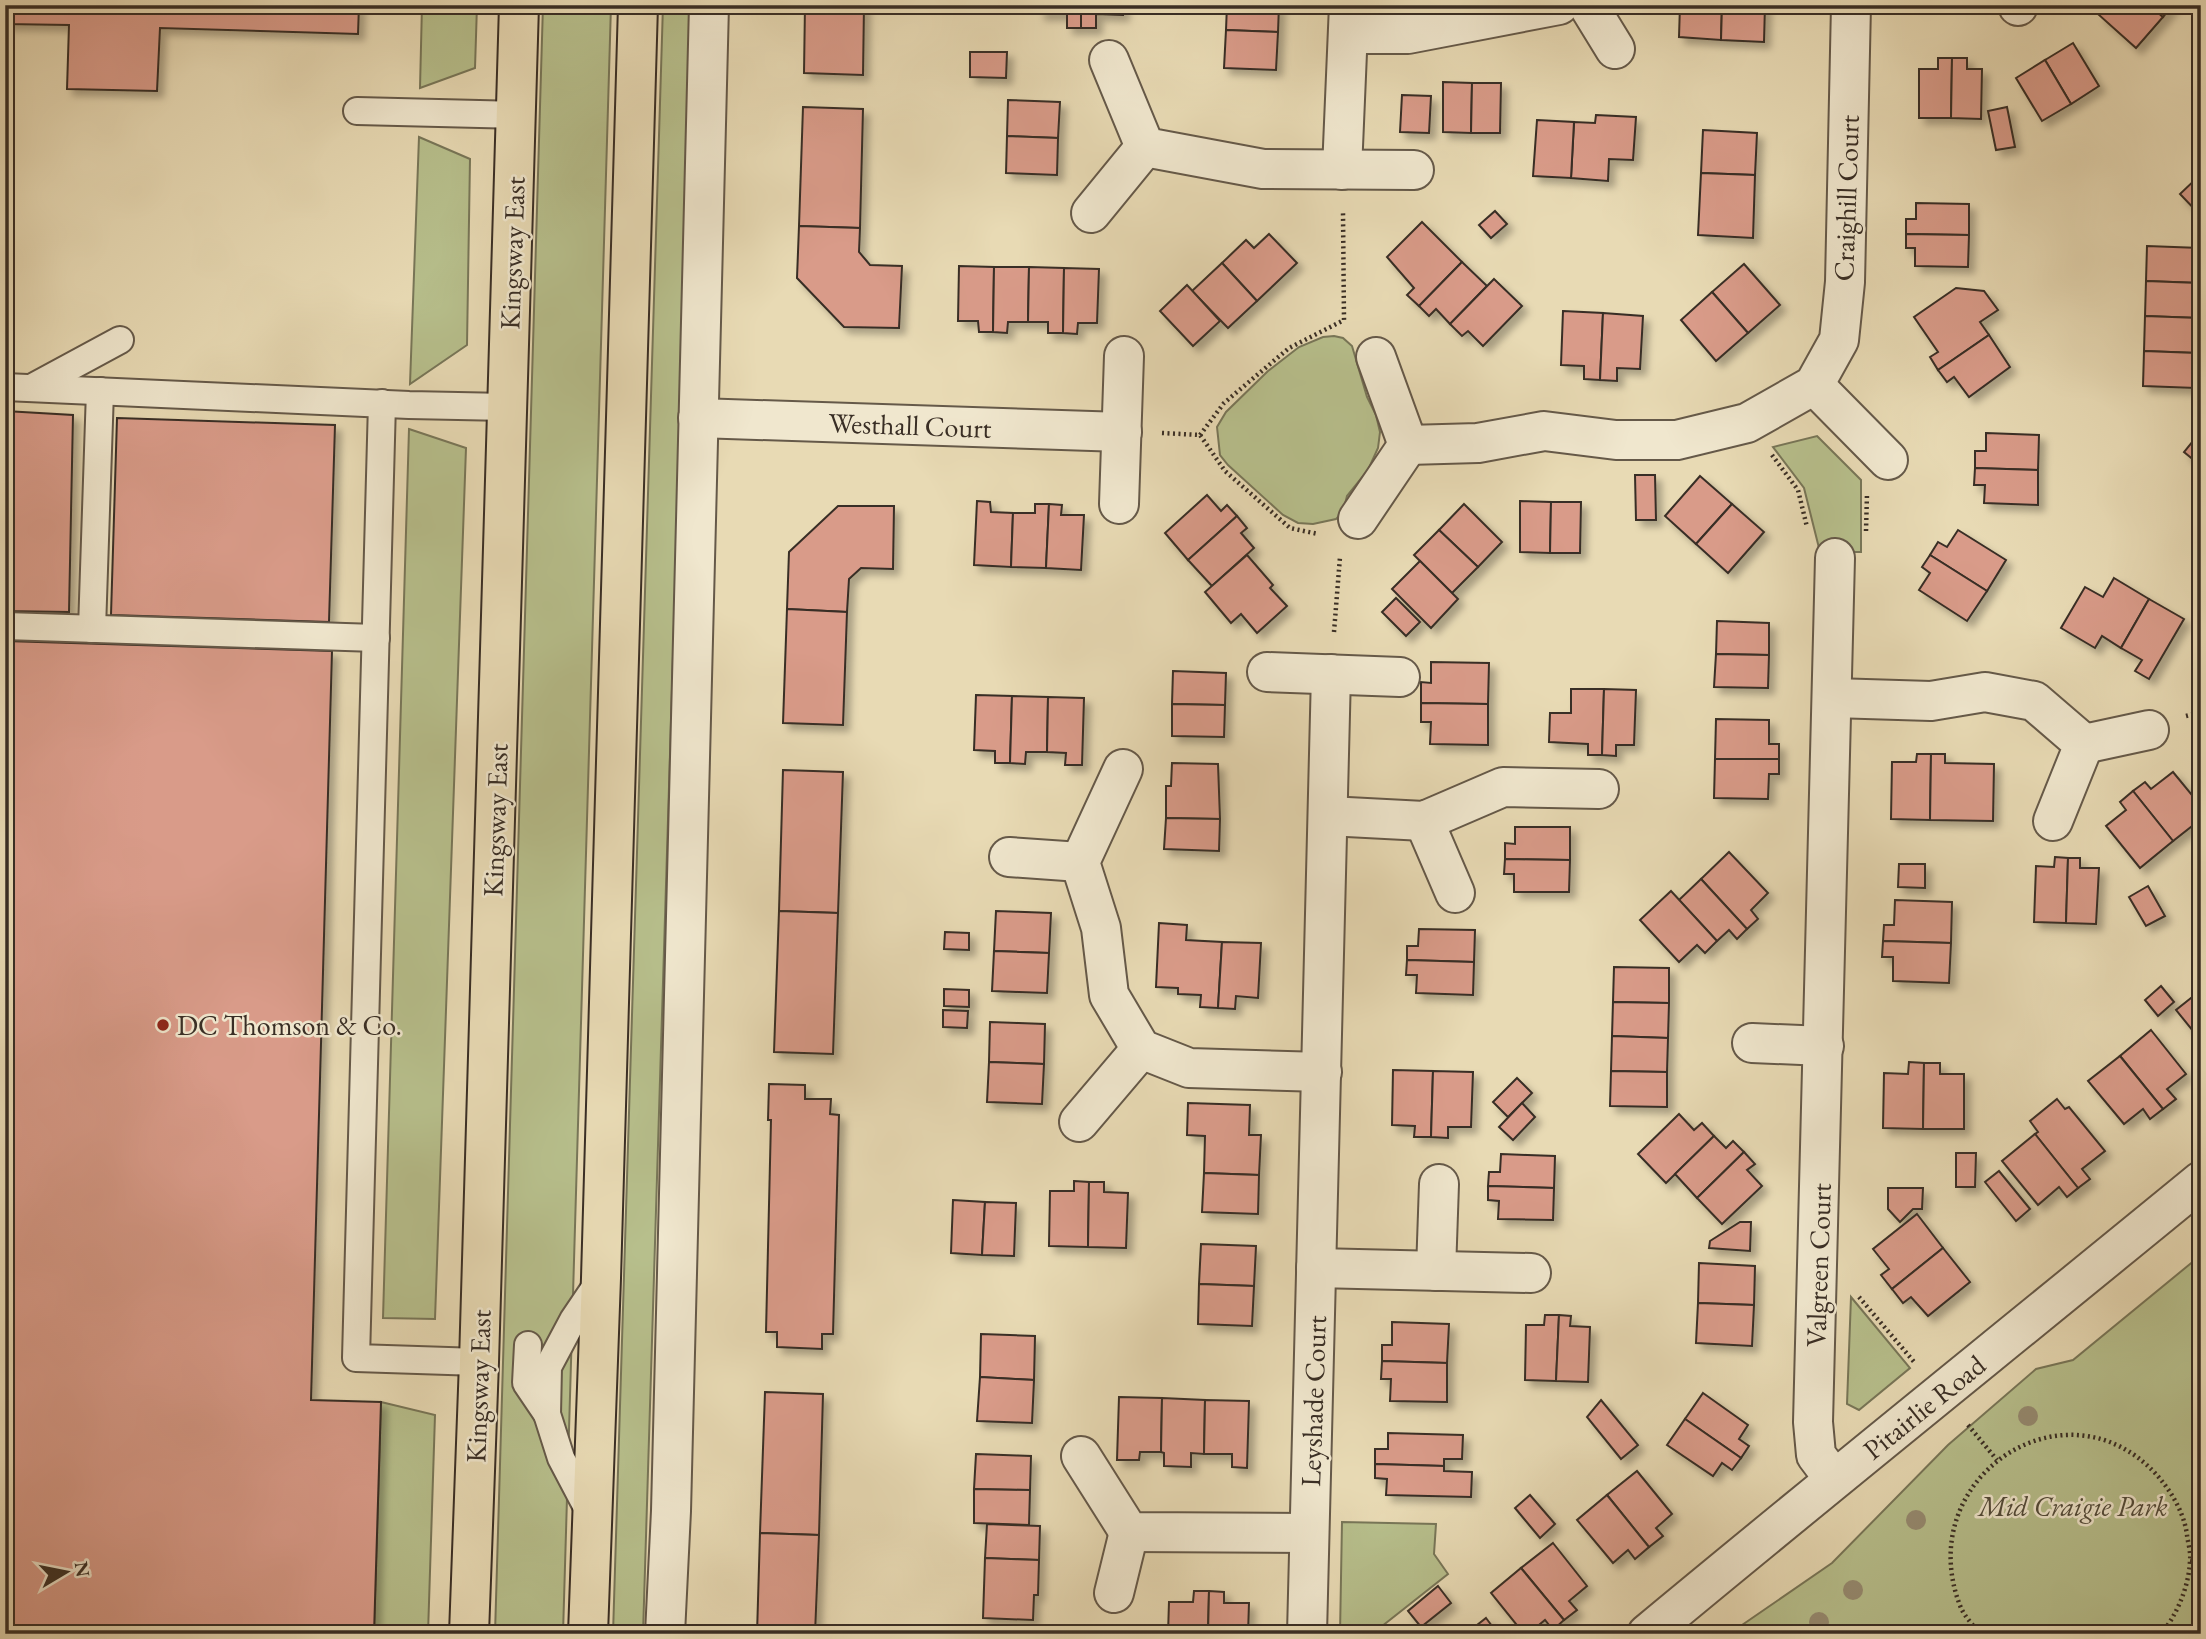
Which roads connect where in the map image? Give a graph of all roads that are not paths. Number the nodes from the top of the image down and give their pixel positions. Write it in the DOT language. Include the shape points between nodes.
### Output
graph roads {
  1 [pos="519,5"];
  2 [pos="638,5"];
  3 [pos="709,5"];
  4 [pos="1559,5"];
  5 [pos="1588,5"];
  6 [pos="1851,5"];
  7 [pos="1348,19"];
  8 [pos="1615,49"];
  9 [pos="1109,60"];
  10 [pos="357,111"];
  11 [pos="516,115"];
  12 [pos="1145,147"];
  13 [pos="1342,170"];
  14 [pos="1414,170"];
  15 [pos="1091,213"];
  16 [pos="120,340"];
  17 [pos="1124,356"];
  18 [pos="1376,357"];
  19 [pos="1814,385"];
  20 [pos="5,387"];
  21 [pos="32,388"];
  22 [pos="100,391"];
  23 [pos="382,403"];
  24 [pos="507,407"];
  25 [pos="698,418"];
  26 [pos="1122,432"];
  27 [pos="1408,445"];
  28 [pos="1888,460"];
  29 [pos="1119,503"];
  30 [pos="1343,528"];
  31 [pos="1835,558"];
  32 [pos="5,626"];
  33 [pos="92,629"];
  34 [pos="376,638"];
  35 [pos="1267,672"];
  36 [pos="1331,674"];
  37 [pos="1400,677"];
  38 [pos="1833,698"];
  39 [pos="2149,730"];
  40 [pos="2084,744"];
  41 [pos="1123,769"];
  42 [pos="1599,789"];
  43 [pos="1328,816"];
  44 [pos="1424,821"];
  45 [pos="2053,821"];
  46 [pos="1009,857"];
  47 [pos="1080,862"];
  48 [pos="1455,893"];
  49 [pos="1752,1043"];
  50 [pos="1824,1046"];
  51 [pos="1140,1049"];
  52 [pos="1322,1072"];
  53 [pos="1079,1122"];
  54 [pos="2201,1181"];
  55 [pos="1438,1184"];
  56 [pos="1316,1268"];
  57 [pos="1436,1271"];
  58 [pos="1531,1273"];
  59 [pos="601,1278"];
  60 [pos="528,1345"];
  61 [pos="479,1362"];
  62 [pos="547,1414"];
  63 [pos="1081,1456"];
  64 [pos="1834,1479"];
  65 [pos="592,1518"];
  66 [pos="1129,1532"];
  67 [pos="1309,1533"];
  68 [pos="1114,1593"];
  69 [pos="469,1634"];
  70 [pos="588,1634"];
  71 [pos="665,1634"];
  72 [pos="1307,1634"];
  73 [pos="1647,1634"];
  1 -- 11 [label="highway, Kingsway East"];
  2 -- 59 [label="highway"];
  3 -- 25 [label="street"];
  4 -- 7 [label="street" via="1408,34"];
  5 -- 8 [label="street"];
  6 -- 19 [label="street, Craighill Court" via="1845,282 1839,340"];
  7 -- 13 [label="street"];
  9 -- 12 [label="street"];
  10 -- 11 [label="lane"];
  11 -- 24 [label="highway, Kingsway East"];
  12 -- 13 [label="street" via="1264,169"];
  12 -- 15 [label="street"];
  13 -- 14 [label="street"];
  16 -- 21 [label="lane"];
  17 -- 26 [label="street"];
  18 -- 27 [label="street"];
  19 -- 27 [label="street" via="1747,423 1677,440 1616,440 1544,431 1478,443"];
  19 -- 28 [label="street"];
  20 -- 21 [label="lane"];
  21 -- 22 [label="lane"];
  22 -- 23 [label="lane"];
  22 -- 33 [label="lane"];
  23 -- 24 [label="lane"];
  23 -- 34 [label="lane"];
  24 -- 61 [label="highway, Kingsway East"];
  25 -- 26 [label="street, Westhall Court"];
  25 -- 71 [label="street"];
  26 -- 29 [label="street"];
  27 -- 30 [label="street"];
  31 -- 38 [label="street, Valgreen Court"];
  32 -- 33 [label="lane"];
  33 -- 34 [label="lane"];
  34 -- 61 [label="lane" via="356,1358"];
  35 -- 36 [label="street"];
  36 -- 37 [label="street"];
  36 -- 43 [label="street, Leyshade Court"];
  38 -- 40 [label="street" via="1931,701 1985,692 2034,701"];
  38 -- 50 [label="street, Valgreen Court"];
  39 -- 40 [label="street"];
  40 -- 45 [label="street"];
  41 -- 47 [label="street"];
  42 -- 44 [label="street" via="1503,787"];
  43 -- 44 [label="street"];
  43 -- 52 [label="street, Leyshade Court"];
  44 -- 48 [label="street"];
  46 -- 47 [label="street"];
  47 -- 51 [label="street" via="1101,928 1109,995"];
  49 -- 50 [label="street"];
  50 -- 64 [label="street, Valgreen Court" via="1813,1422 1816,1455"];
  51 -- 52 [label="street" via="1189,1068"];
  51 -- 53 [label="street"];
  52 -- 56 [label="street, Leyshade Court"];
  54 -- 64 [label="street, Pitairlie Road"];
  55 -- 57 [label="street"];
  56 -- 57 [label="street"];
  56 -- 67 [label="street, Leyshade Court"];
  57 -- 58 [label="street"];
  59 -- 62 [label="lane" via="548,1367"];
  59 -- 65 [label="highway"];
  60 -- 62 [label="lane" via="526,1383"];
  61 -- 69 [label="highway, Kingsway East"];
  62 -- 65 [label="lane" via="561,1458"];
  63 -- 66 [label="street"];
  64 -- 73 [label="street, Pitairlie Road"];
  65 -- 70 [label="highway"];
  66 -- 67 [label="street"];
  66 -- 68 [label="street"];
  67 -- 72 [label="street, Leyshade Court"];
}
